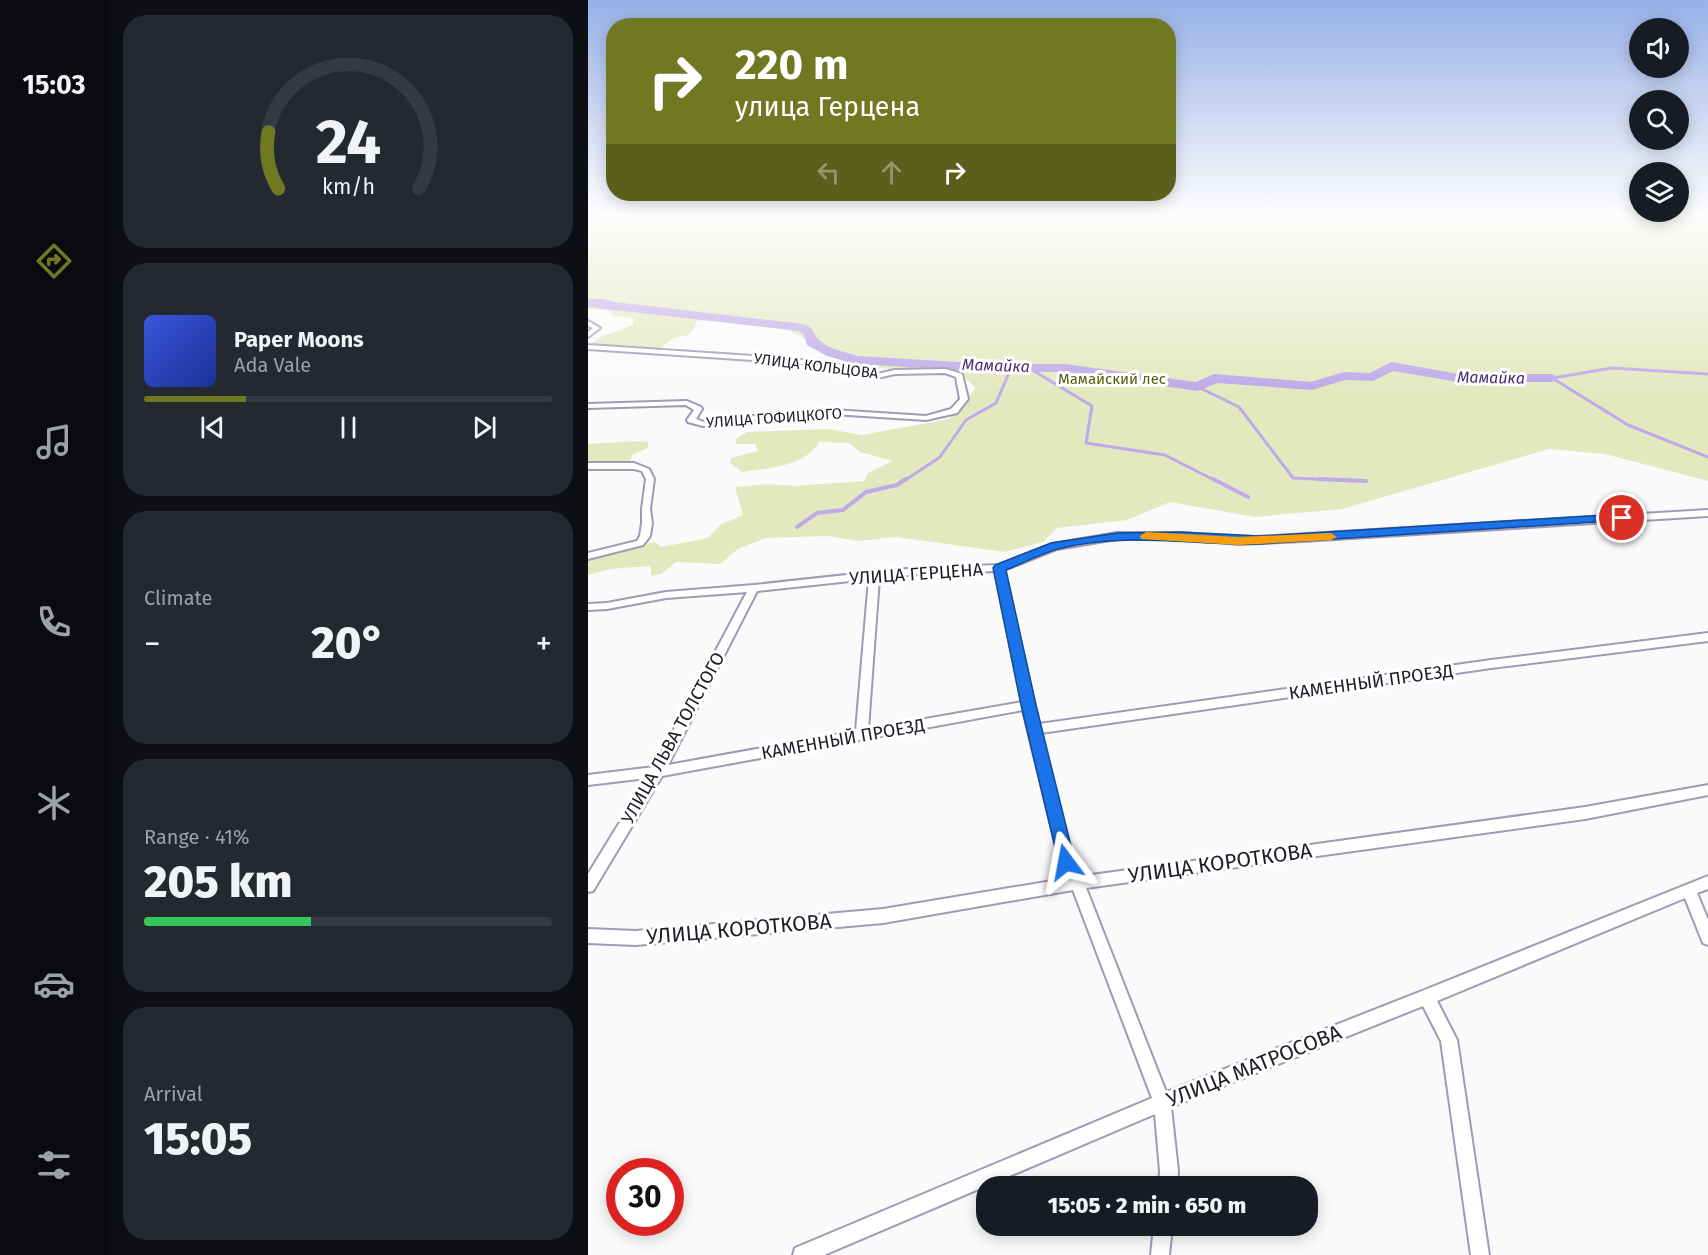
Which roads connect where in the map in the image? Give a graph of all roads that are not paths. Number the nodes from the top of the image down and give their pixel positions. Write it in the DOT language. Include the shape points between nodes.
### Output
graph roads {
  1 [pos="588,323"];
  2 [pos="588,335"];
  3 [pos="588,347"];
  4 [pos="588,406"];
  5 [pos="946,414"];
  6 [pos="588,466"];
  7 [pos="1708,513"];
  8 [pos="588,556"];
  9 [pos="999,568"];
  10 [pos="874,575"];
  11 [pos="754,588"];
  12 [pos="588,607"];
  13 [pos="1708,637"];
  14 [pos="1028,705"];
  15 [pos="1035,729"];
  16 [pos="862,735"];
  17 [pos="658,772"];
  18 [pos="588,780"];
  19 [pos="1708,790"];
  20 [pos="1708,882"];
  21 [pos="1074,884"];
  22 [pos="588,886"];
  23 [pos="1689,890"];
  24 [pos="1706,929"];
  25 [pos="588,936"];
  26 [pos="1427,997"];
  27 [pos="1162,1102"];
  28 [pos="1169,1176"];
  29 [pos="1162,1236"];
  30 [pos="802,1255"];
  31 [pos="1160,1255"];
  32 [pos="1480,1255"];
  1 -- 2 [label="street" via="597,328"];
  3 -- 5 [label="street, УЛИЦА КОЛЬЦОВА" via="782,360 877,376 946,371 959,376 964,399"];
  4 -- 5 [label="street, УЛИЦА ГОФИЦКОГО" via="687,403 698,408 692,420 703,424 824,412 926,418"];
  6 -- 8 [label="street" via="634,466 645,470 650,479 645,536 640,543"];
  7 -- 9 [label="street, УЛИЦА ГЕРЦЕНА" via="1239,541 1117,536 1055,546"];
  9 -- 10 [label="street, УЛИЦА ГЕРЦЕНА"];
  9 -- 14 [label="street"];
  10 -- 11 [label="street, УЛИЦА ГЕРЦЕНА"];
  10 -- 16 [label="street"];
  11 -- 12 [label="street, УЛИЦА ГЕРЦЕНА" via="666,595"];
  11 -- 17 [label="street, УЛИЦА ЛЬВА ТОЛСТОГО"];
  13 -- 15 [label="street, КАМЕННЫЙ ПРОЕЗД"];
  14 -- 15 [label="street"];
  14 -- 16 [label="street, КАМЕННЫЙ ПРОЕЗД"];
  15 -- 21 [label="street"];
  16 -- 17 [label="street, КАМЕННЫЙ ПРОЕЗД"];
  17 -- 18 [label="street, КАМЕННЫЙ ПРОЕЗД"];
  17 -- 22 [label="street, УЛИЦА ЛЬВА ТОЛСТОГО"];
  19 -- 21 [label="street, УЛИЦА КОРОТКОВА" via="1585,813"];
  20 -- 23 [label="street, УЛИЦА МАТРОСОВА"];
  21 -- 25 [label="street, УЛИЦА КОРОТКОВА" via="883,916 636,938"];
  21 -- 27 [label="street"];
  23 -- 24 [label="street"];
  23 -- 26 [label="street, УЛИЦА МАТРОСОВА"];
  26 -- 27 [label="street, УЛИЦА МАТРОСОВА"];
  26 -- 32 [label="street" via="1449,1040"];
  27 -- 28 [label="street"];
  27 -- 30 [label="street, УЛИЦА МАТРОСОВА"];
  29 -- 31 [label="street"];
}
